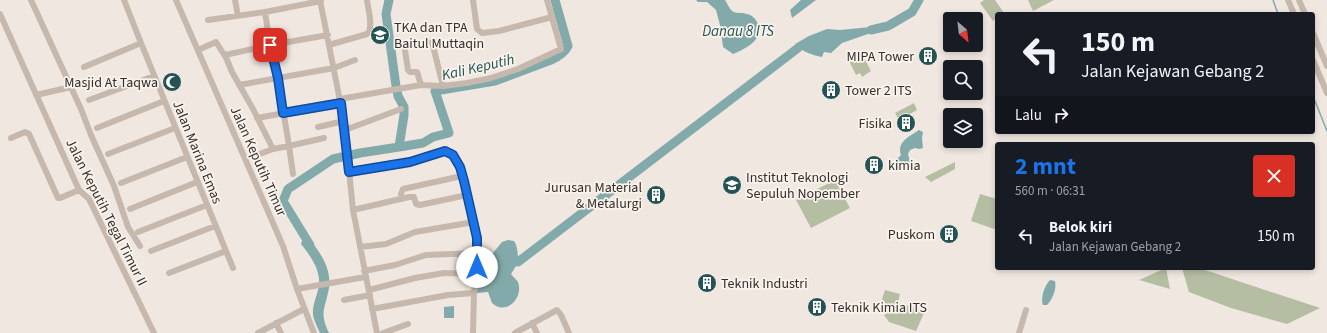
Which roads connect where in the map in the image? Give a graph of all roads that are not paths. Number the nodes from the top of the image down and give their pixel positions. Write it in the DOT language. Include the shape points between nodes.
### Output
graph roads {
  1 [pos="31,0"];
  2 [pos="124,0"];
  3 [pos="176,0"];
  4 [pos="235,0"];
  5 [pos="367,0"];
  6 [pos="473,0"];
  7 [pos="547,0"];
  8 [pos="1288,0"];
  9 [pos="1299,0"];
  10 [pos="321,1"];
  11 [pos="1304,11"];
  12 [pos="265,12"];
  13 [pos="1293,12"];
  14 [pos="0,14"];
  15 [pos="238,16"];
  16 [pos="552,17"];
  17 [pos="208,20"];
  18 [pos="328,35"];
  19 [pos="1315,38"];
  20 [pos="432,42"];
  21 [pos="140,44"];
  22 [pos="270,45"];
  23 [pos="329,45"];
  24 [pos="198,50"];
  25 [pos="405,50"];
  26 [pos="226,55"];
  27 [pos="356,60"];
  28 [pos="1315,65"];
  29 [pos="1327,66"];
  30 [pos="84,68"];
  31 [pos="334,68"];
  32 [pos="154,76"];
  33 [pos="278,78"];
  34 [pos="238,85"];
  35 [pos="421,86"];
  36 [pos="443,86"];
  37 [pos="70,88"];
  38 [pos="1327,92"];
  39 [pos="36,95"];
  40 [pos="89,100"];
  41 [pos="164,101"];
  42 [pos="341,101"];
  43 [pos="401,109"];
  44 [pos="283,113"];
  45 [pos="257,118"];
  46 [pos="344,121"];
  47 [pos="318,127"];
  48 [pos="97,128"];
  49 [pos="175,128"];
  50 [pos="345,130"];
  51 [pos="11,138"];
  52 [pos="324,138"];
  53 [pos="288,146"];
  54 [pos="273,150"];
  55 [pos="108,154"];
  56 [pos="257,156"];
  57 [pos="187,157"];
  58 [pos="349,172"];
  59 [pos="293,174"];
  60 [pos="462,176"];
  61 [pos="197,182"];
  62 [pos="121,183"];
  63 [pos="79,190"];
  64 [pos="467,195"];
  65 [pos="406,198"];
  66 [pos="207,205"];
  67 [pos="130,209"];
  68 [pos="352,210"];
  69 [pos="474,222"];
  70 [pos="215,226"];
  71 [pos="138,232"];
  72 [pos="140,246"];
  73 [pos="360,247"];
  74 [pos="152,251"];
  75 [pos="226,251"];
  76 [pos="477,253"];
  77 [pos="233,268"];
  78 [pos="169,273"];
  79 [pos="365,274"];
  80 [pos="476,274"];
  81 [pos="297,289"];
  82 [pos="369,292"];
  83 [pos="474,293"];
  84 [pos="344,300"];
  85 [pos="304,309"];
  86 [pos="372,309"];
  87 [pos="1026,310"];
  88 [pos="276,324"];
  89 [pos="408,324"];
  90 [pos="532,324"];
  91 [pos="278,332"];
  92 [pos="154,333"];
  93 [pos="258,333"];
  94 [pos="314,333"];
  95 [pos="377,333"];
  96 [pos="382,333"];
  97 [pos="473,333"];
  98 [pos="515,333"];
  99 [pos="537,333"];
  100 [pos="569,333"];
  101 [pos="1019,333"];
  1 -- 37 [label="street"];
  2 -- 21 [label="street, Jalan Marina Emas"];
  3 -- 24 [label="street, Jalan Keputih Timur"];
  4 -- 15 [label="street"];
  5 -- 23 [label="street" via="369,32"];
  6 -- 16 [label="street" via="476,23 483,34"];
  7 -- 16 [label="street"];
  8 -- 13 [label="street"];
  9 -- 11 [label="street"];
  10 -- 12 [label="street"];
  10 -- 18 [label="street"];
  12 -- 15 [label="street"];
  12 -- 22 [label="street"];
  14 -- 39 [label="street, Jalan Keputih Tegal Timur II"];
  15 -- 17 [label="street"];
  16 -- 36 [label="street" via="561,49 505,74"];
  18 -- 22 [label="street"];
  18 -- 23 [label="street"];
  19 -- 29 [label="street"];
  20 -- 36 [label="street"];
  21 -- 30 [label="street"];
  21 -- 32 [label="street, Jalan Marina Emas"];
  22 -- 26 [label="street"];
  22 -- 33 [label="street"];
  23 -- 31 [label="street"];
  24 -- 26 [label="street" via="216,42"];
  24 -- 81 [label="street, Jalan Keputih Timur" via="283,246"];
  25 -- 35 [label="street" via="408,70 417,72"];
  26 -- 34 [label="street"];
  27 -- 31 [label="street"];
  28 -- 38 [label="street"];
  31 -- 33 [label="street"];
  31 -- 42 [label="street"];
  32 -- 40 [label="street"];
  32 -- 41 [label="street, Jalan Marina Emas"];
  33 -- 34 [label="street"];
  33 -- 44 [label="street"];
  34 -- 45 [label="street"];
  35 -- 36 [label="street"];
  35 -- 42 [label="street"];
  37 -- 39 [label="street"];
  37 -- 72 [label="street" via="114,186 128,227"];
  39 -- 63 [label="street, Jalan Keputih Tegal Timur II"];
  41 -- 48 [label="street"];
  41 -- 49 [label="street, Jalan Marina Emas"];
  42 -- 44 [label="street"];
  42 -- 46 [label="street"];
  43 -- 50 [label="street"];
  44 -- 45 [label="street"];
  44 -- 53 [label="street"];
  45 -- 54 [label="street"];
  46 -- 47 [label="street"];
  46 -- 50 [label="street"];
  49 -- 55 [label="street"];
  49 -- 57 [label="street, Jalan Marina Emas"];
  50 -- 58 [label="street"];
  51 -- 63 [label="street" via="25,132 29,134 58,198"];
  52 -- 53 [label="street"];
  53 -- 54 [label="street"];
  53 -- 59 [label="street"];
  54 -- 56 [label="street"];
  57 -- 61 [label="street, Jalan Marina Emas"];
  57 -- 62 [label="street"];
  58 -- 60 [label="street" via="410,162 445,151 453,155"];
  58 -- 68 [label="street"];
  60 -- 64 [label="street"];
  60 -- 65 [label="street" via="403,189 401,194"];
  61 -- 66 [label="street, Jalan Marina Emas"];
  61 -- 67 [label="street"];
  63 -- 92 [label="street, Jalan Keputih Tegal Timur II" via="89,199"];
  64 -- 65 [label="street" via="420,205 416,204 414,197"];
  64 -- 69 [label="street"];
  65 -- 68 [label="street"];
  66 -- 70 [label="street, Jalan Marina Emas"];
  66 -- 71 [label="street"];
  68 -- 73 [label="street"];
  69 -- 73 [label="street" via="415,232 386,244"];
  69 -- 76 [label="street"];
  70 -- 74 [label="street"];
  70 -- 75 [label="street, Jalan Marina Emas"];
  73 -- 79 [label="street"];
  75 -- 77 [label="street, Jalan Marina Emas"];
  75 -- 78 [label="street"];
  76 -- 79 [label="street" via="426,254"];
  76 -- 80 [label="street"];
  79 -- 81 [label="street" via="336,283"];
  79 -- 82 [label="street"];
  80 -- 82 [label="street" via="444,273 415,278"];
  80 -- 83 [label="street"];
  81 -- 85 [label="street, Jalan Keputih Timur"];
  82 -- 84 [label="street"];
  82 -- 86 [label="street"];
  83 -- 86 [label="street" via="448,295"];
  83 -- 97 [label="street"];
  85 -- 88 [label="street"];
  85 -- 94 [label="street, Jalan Keputih Timur"];
  86 -- 95 [label="street"];
  87 -- 101 [label="street"];
  88 -- 91 [label="street"];
  88 -- 93 [label="street"];
  89 -- 96 [label="street"];
  90 -- 98 [label="street"];
  90 -- 99 [label="street"];
  90 -- 100 [label="street" via="556,310"];
}
